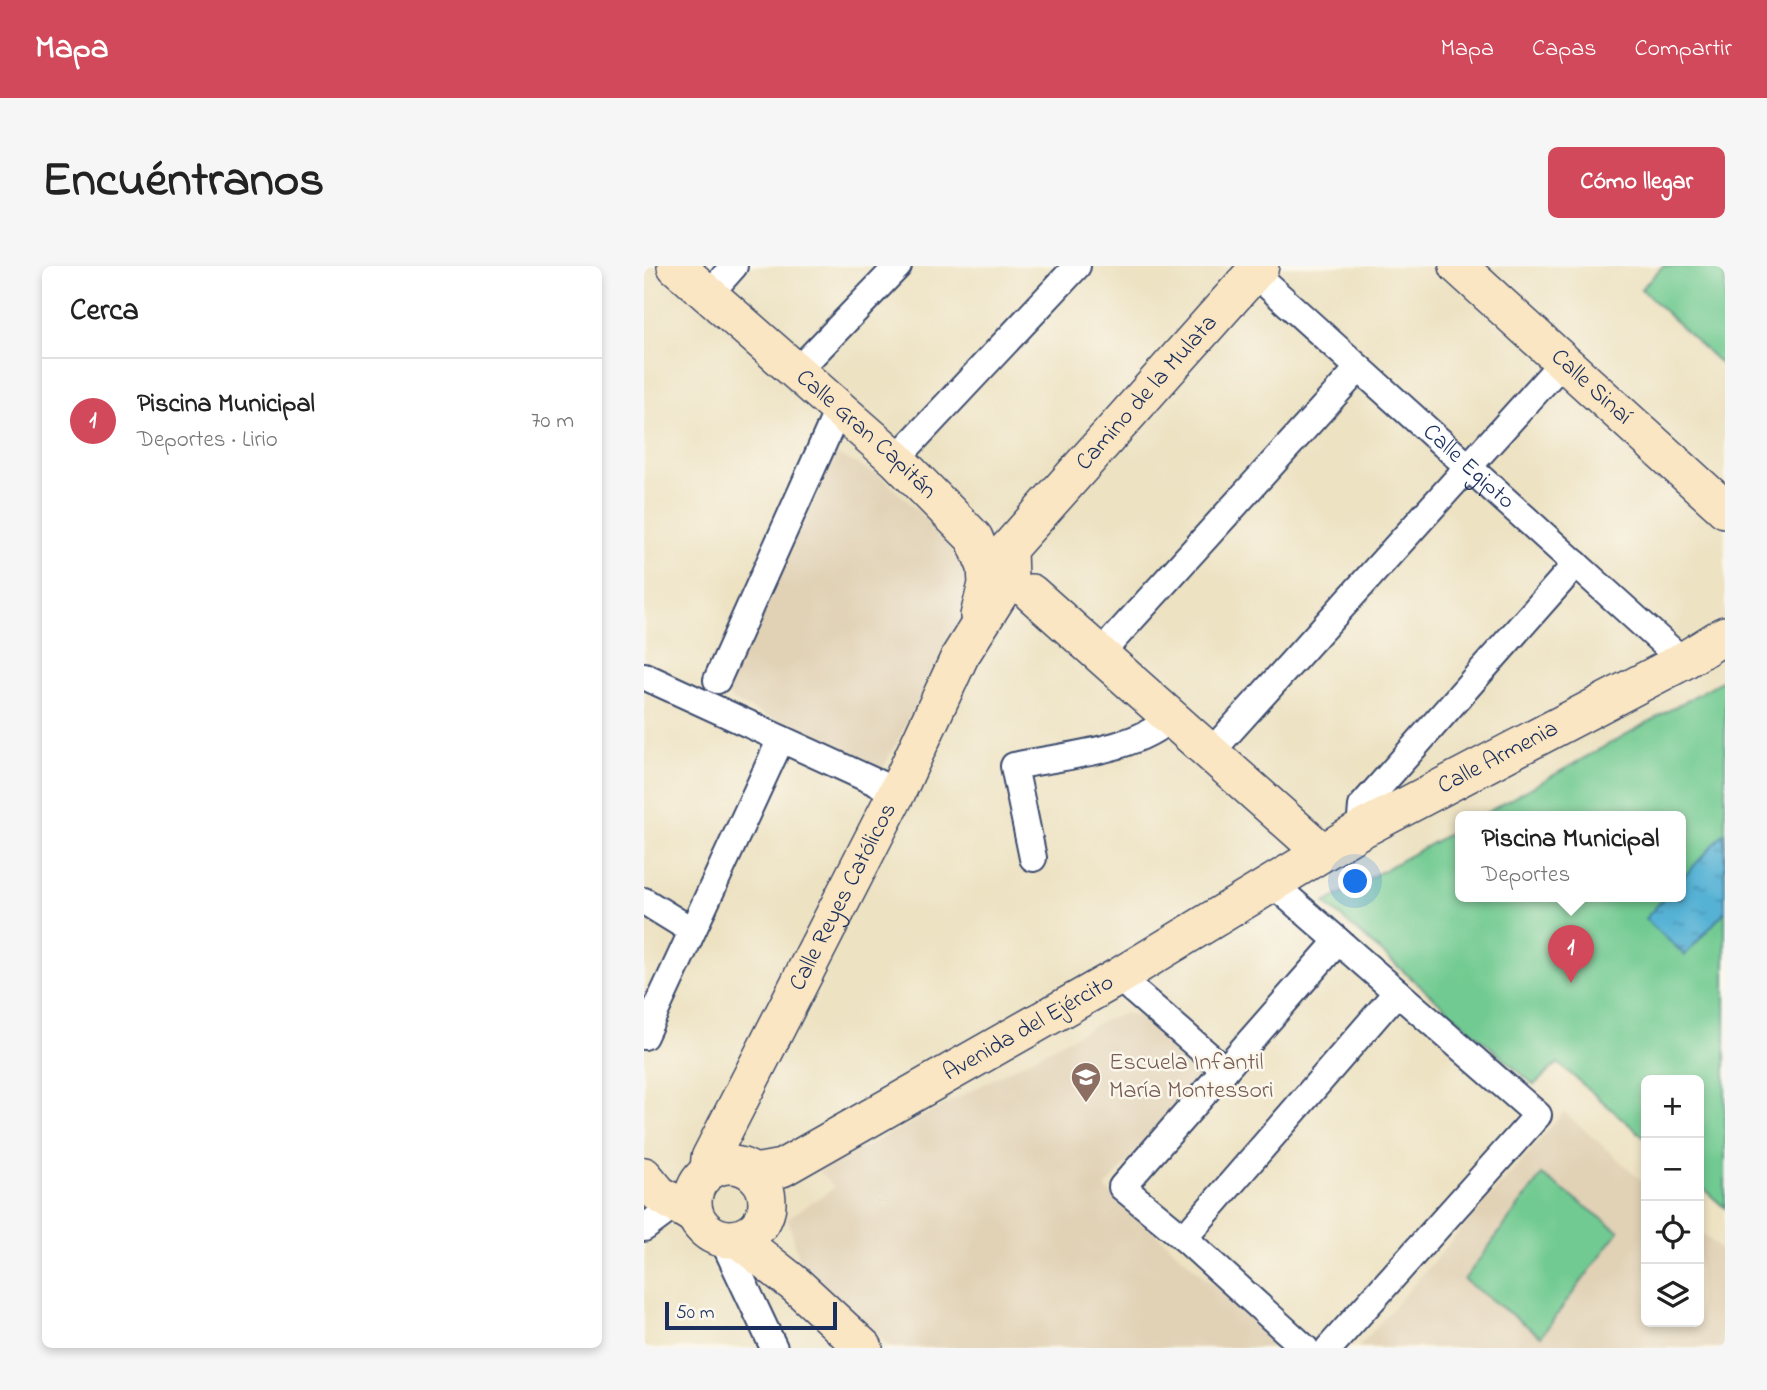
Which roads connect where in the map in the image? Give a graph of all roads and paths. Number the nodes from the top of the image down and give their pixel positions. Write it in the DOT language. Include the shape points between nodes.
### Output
graph roads {
  1 [pos="676,266"];
  2 [pos="734,266"];
  3 [pos="898,266"];
  4 [pos="1077,266"];
  5 [pos="1458,266"];
  6 [pos="1257,269"];
  7 [pos="709,294"];
  8 [pos="1562,363"];
  9 [pos="1359,368"];
  10 [pos="797,371"];
  11 [pos="839,408"];
  12 [pos="896,459"];
  13 [pos="1469,467"];
  14 [pos="1725,509"];
  15 [pos="1576,564"];
  16 [pos="1002,601"];
  17 [pos="1060,618"];
  18 [pos="1725,635"];
  19 [pos="1100,654"];
  20 [pos="1683,661"];
  21 [pos="644,676"];
  22 [pos="717,680"];
  23 [pos="1171,717"];
  24 [pos="781,739"];
  25 [pos="1212,751"];
  26 [pos="897,792"];
  27 [pos="1360,830"];
  28 [pos="1322,852"];
  29 [pos="1033,858"];
  30 [pos="1274,885"];
  31 [pos="644,901"];
  32 [pos="691,930"];
  33 [pos="1338,941"];
  34 [pos="1118,977"];
  35 [pos="1397,992"];
  36 [pos="644,1036"];
  37 [pos="1225,1070"];
  38 [pos="644,1168"];
  39 [pos="644,1175"];
  40 [pos="728,1192"];
  41 [pos="644,1228"];
  42 [pos="1184,1238"];
  43 [pos="796,1285"];
  44 [pos="749,1290"];
  45 [pos="774,1348"];
  46 [pos="864,1348"];
  47 [pos="1305,1348"];
  48 [pos="1329,1348"];
  1 -- 7 [label="street, Calle Gran Capitán"];
  2 -- 7 [label="street"];
  3 -- 10 [label="street"];
  4 -- 12 [label="street"];
  5 -- 8 [label="street, Calle Sinaí"];
  6 -- 9 [label="street, Calle Egipto"];
  6 -- 16 [label="street, Camino de la Mulata" via="1008,549"];
  7 -- 10 [label="street, Calle Gran Capitán"];
  8 -- 13 [label="street"];
  8 -- 14 [label="street, Calle Sinaí"];
  9 -- 13 [label="street, Calle Egipto"];
  9 -- 19 [label="street"];
  10 -- 11 [label="street, Calle Gran Capitán"];
  11 -- 12 [label="street, Calle Gran Capitán"];
  11 -- 22 [label="street"];
  12 -- 16 [label="street, Calle Gran Capitán" via="974,538"];
  13 -- 15 [label="street, Calle Egipto"];
  13 -- 25 [label="street"];
  15 -- 20 [label="street, Calle Egipto"];
  15 -- 27 [label="street" via="1362,806"];
  16 -- 17 [label="street, Calle Gran Capitán"];
  16 -- 17 [label="street" via="1033,617"];
  16 -- 26 [label="street, Calle Reyes Católicos"];
  17 -- 19 [label="street, Calle Gran Capitán"];
  18 -- 20 [label="street, Calle Armenia"];
  19 -- 23 [label="street, Calle Gran Capitán"];
  20 -- 27 [label="street, Calle Armenia"];
  21 -- 24 [label="street"];
  23 -- 25 [label="street, Calle Gran Capitán"];
  23 -- 29 [label="street" via="1157,731 1129,741 1014,766"];
  24 -- 26 [label="street"];
  24 -- 32 [label="street"];
  25 -- 28 [label="street, Calle Gran Capitán"];
  26 -- 40 [label="street, Calle Reyes Católicos"];
  27 -- 28 [label="street, Calle Armenia"];
  28 -- 30 [label="street, Calle Armenia"];
  30 -- 33 [label="street"];
  30 -- 34 [label="street, Avenida del Ejército"];
  31 -- 32 [label="street"];
  32 -- 36 [label="street"];
  33 -- 35 [label="street"];
  33 -- 37 [label="street"];
  34 -- 37 [label="street"];
  34 -- 40 [label="street, Avenida del Ejército"];
  35 -- 42 [label="street"];
  35 -- 48 [label="street" via="1538,1115"];
  37 -- 42 [label="street" via="1122,1187"];
  38 -- 40 [label="street"];
  39 -- 40 [label="street" via="659,1194"];
  40 -- 41 [label="street"];
  40 -- 43 [label="street"];
  40 -- 44 [label="street"];
  42 -- 47 [label="street"];
  43 -- 44 [label="street"];
  43 -- 46 [label="street"];
  44 -- 45 [label="street"];
}
